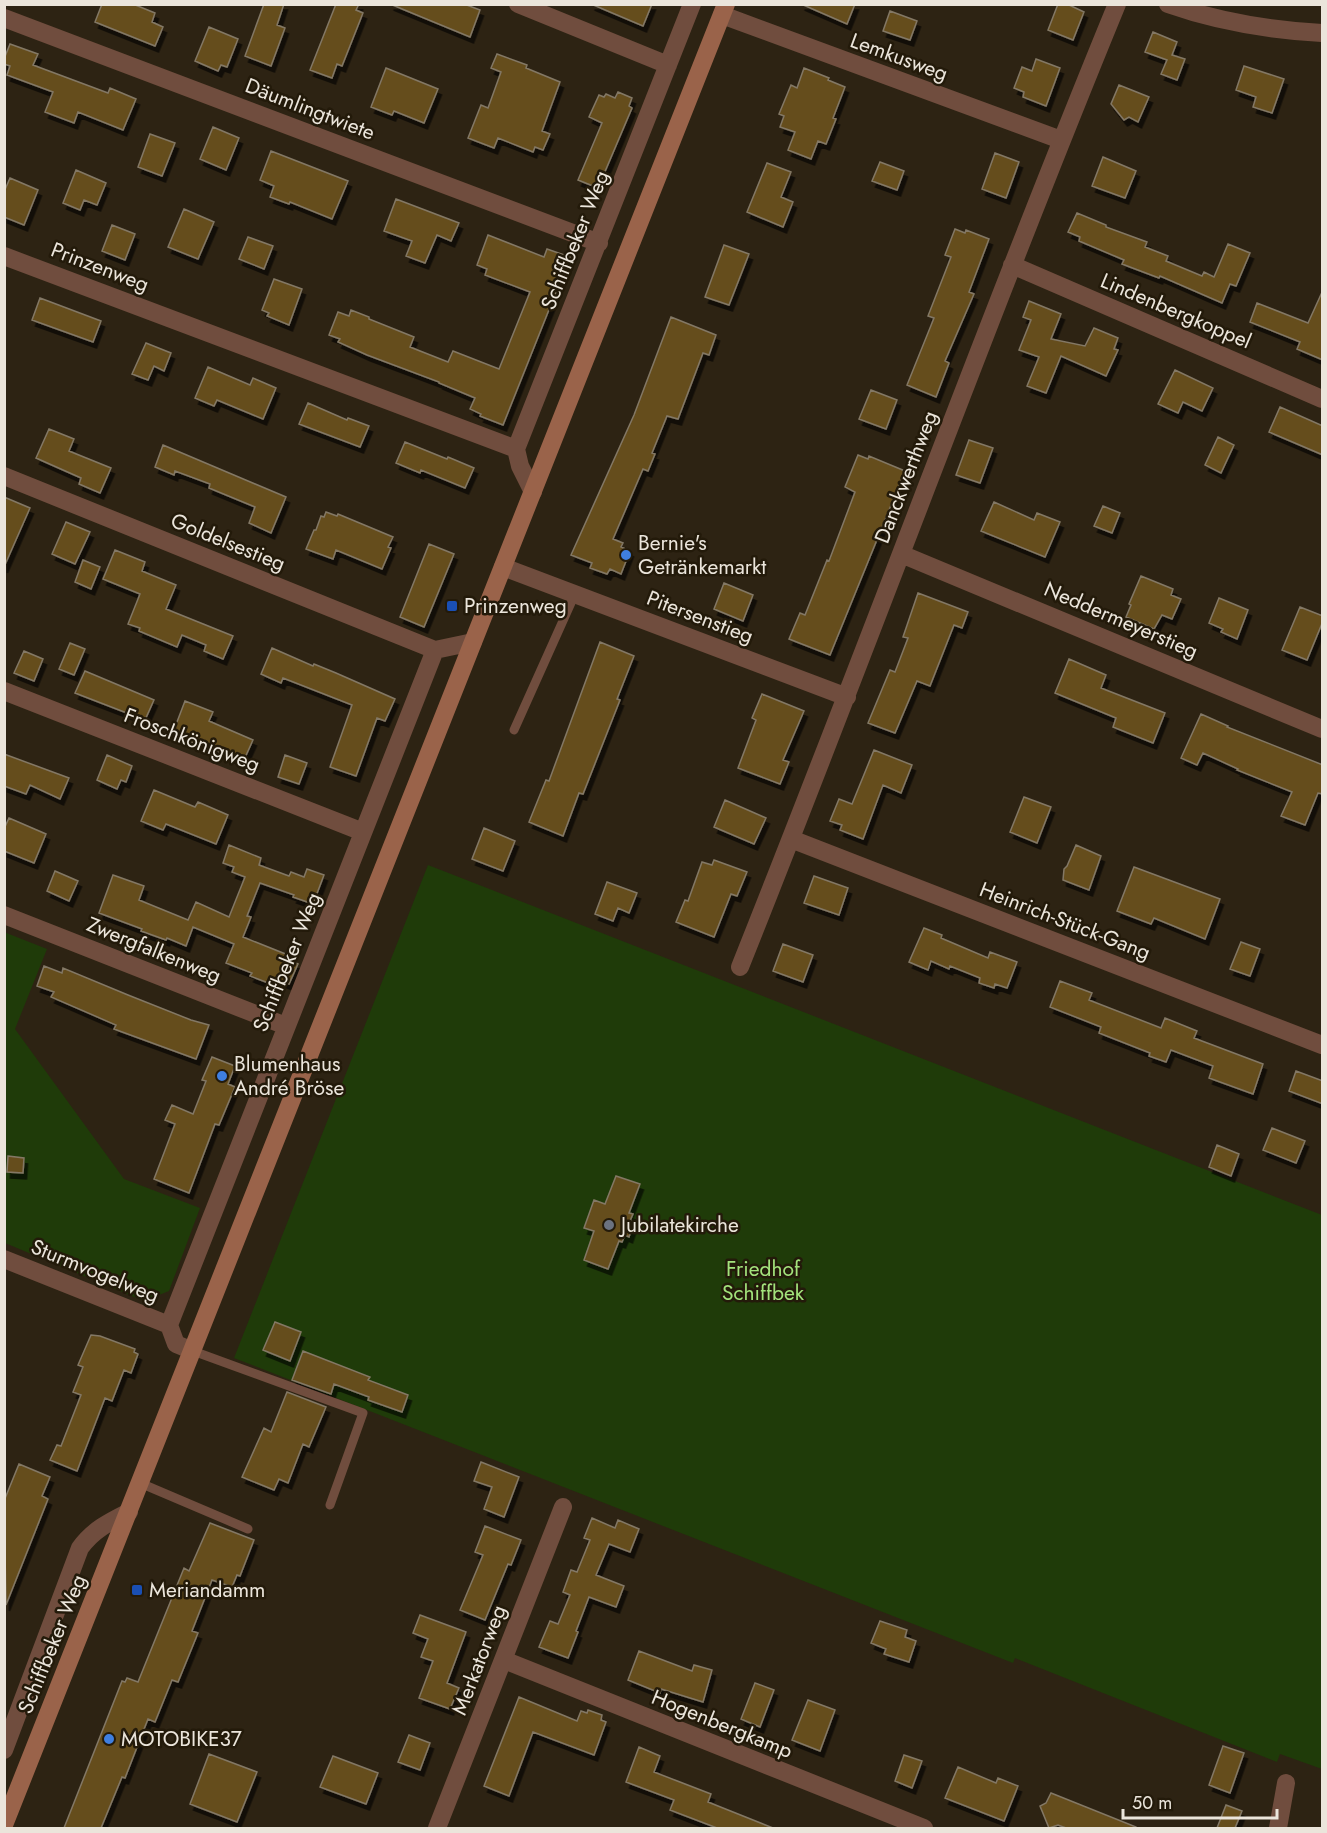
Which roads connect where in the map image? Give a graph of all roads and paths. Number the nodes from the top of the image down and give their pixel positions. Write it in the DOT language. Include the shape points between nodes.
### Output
graph roads {
  1 [pos="518,4"];
  2 [pos="692,4"];
  3 [pos="1117,4"];
  4 [pos="1168,4"];
  5 [pos="724,10"];
  6 [pos="4,18"];
  7 [pos="1323,33"];
  8 [pos="668,65"];
  9 [pos="1061,140"];
  10 [pos="599,243"];
  11 [pos="4,255"];
  12 [pos="1012,265"];
  13 [pos="1323,399"];
  14 [pos="516,448"];
  15 [pos="4,476"];
  16 [pos="533,492"];
  17 [pos="901,554"];
  18 [pos="503,567"];
  19 [pos="575,594"];
  20 [pos="473,642"];
  21 [pos="435,650"];
  22 [pos="4,691"];
  23 [pos="847,697"];
  24 [pos="1323,729"];
  25 [pos="514,730"];
  26 [pos="363,832"];
  27 [pos="791,840"];
  28 [pos="4,915"];
  29 [pos="741,967"];
  30 [pos="286,1026"];
  31 [pos="1323,1045"];
  32 [pos="4,1259"];
  33 [pos="169,1325"];
  34 [pos="193,1351"];
  35 [pos="140,1483"];
  36 [pos="330,1505"];
  37 [pos="563,1507"];
  38 [pos="129,1512"];
  39 [pos="248,1529"];
  40 [pos="504,1660"];
  41 [pos="4,1750"];
  42 [pos="1286,1783"];
  43 [pos="4,1826"];
  44 [pos="437,1828"];
  45 [pos="924,1828"];
  46 [pos="1278,1828"];
  1 -- 8 [label="street"];
  2 -- 8 [label="street, Schiffbeker Weg"];
  3 -- 9 [label="street, Danckwerthweg"];
  4 -- 7 [label="street" via="1230,22"];
  5 -- 9 [label="street, Lemkusweg"];
  5 -- 16 [label="main road, Schiffbeker Weg"];
  6 -- 10 [label="street, Däumlingtwiete"];
  8 -- 10 [label="street, Schiffbeker Weg"];
  9 -- 12 [label="street, Danckwerthweg"];
  10 -- 14 [label="street, Schiffbeker Weg"];
  11 -- 14 [label="street, Prinzenweg"];
  12 -- 13 [label="street, Lindenbergkoppel"];
  12 -- 17 [label="street, Danckwerthweg"];
  14 -- 16 [label="street"];
  15 -- 21 [label="street, Goldelsestieg"];
  16 -- 18 [label="main road, Schiffbeker Weg"];
  17 -- 23 [label="street, Danckwerthweg"];
  17 -- 24 [label="street, Neddermeyerstieg"];
  18 -- 19 [label="street, Pitersenstieg"];
  18 -- 20 [label="main road, Schiffbeker Weg"];
  19 -- 23 [label="street, Pitersenstieg"];
  19 -- 25 [label="lane"];
  20 -- 21 [label="street"];
  20 -- 34 [label="main road, Schiffbeker Weg"];
  21 -- 26 [label="street, Schiffbeker Weg"];
  22 -- 26 [label="street, Froschkönigweg"];
  23 -- 27 [label="street, Danckwerthweg"];
  26 -- 30 [label="street, Schiffbeker Weg"];
  27 -- 29 [label="street, Danckwerthweg"];
  27 -- 31 [label="street, Heinrich-Stück-Gang"];
  28 -- 30 [label="street, Zwergfalkenweg"];
  30 -- 33 [label="street, Schiffbeker Weg"];
  32 -- 33 [label="street, Sturmvogelweg"];
  33 -- 34 [label="street" via="176,1344"];
  34 -- 35 [label="main road, Schiffbeker Weg"];
  34 -- 36 [label="lane" via="363,1413"];
  35 -- 38 [label="main road, Schiffbeker Weg"];
  35 -- 39 [label="lane"];
  37 -- 40 [label="street, Merkatorweg"];
  38 -- 41 [label="street, Schiffbeker Weg" via="99,1527 80,1548"];
  38 -- 43 [label="main road, Schiffbeker Weg"];
  40 -- 44 [label="street, Merkatorweg"];
  40 -- 45 [label="street, Hogenbergkamp"];
  42 -- 46 [label="street"];
}
